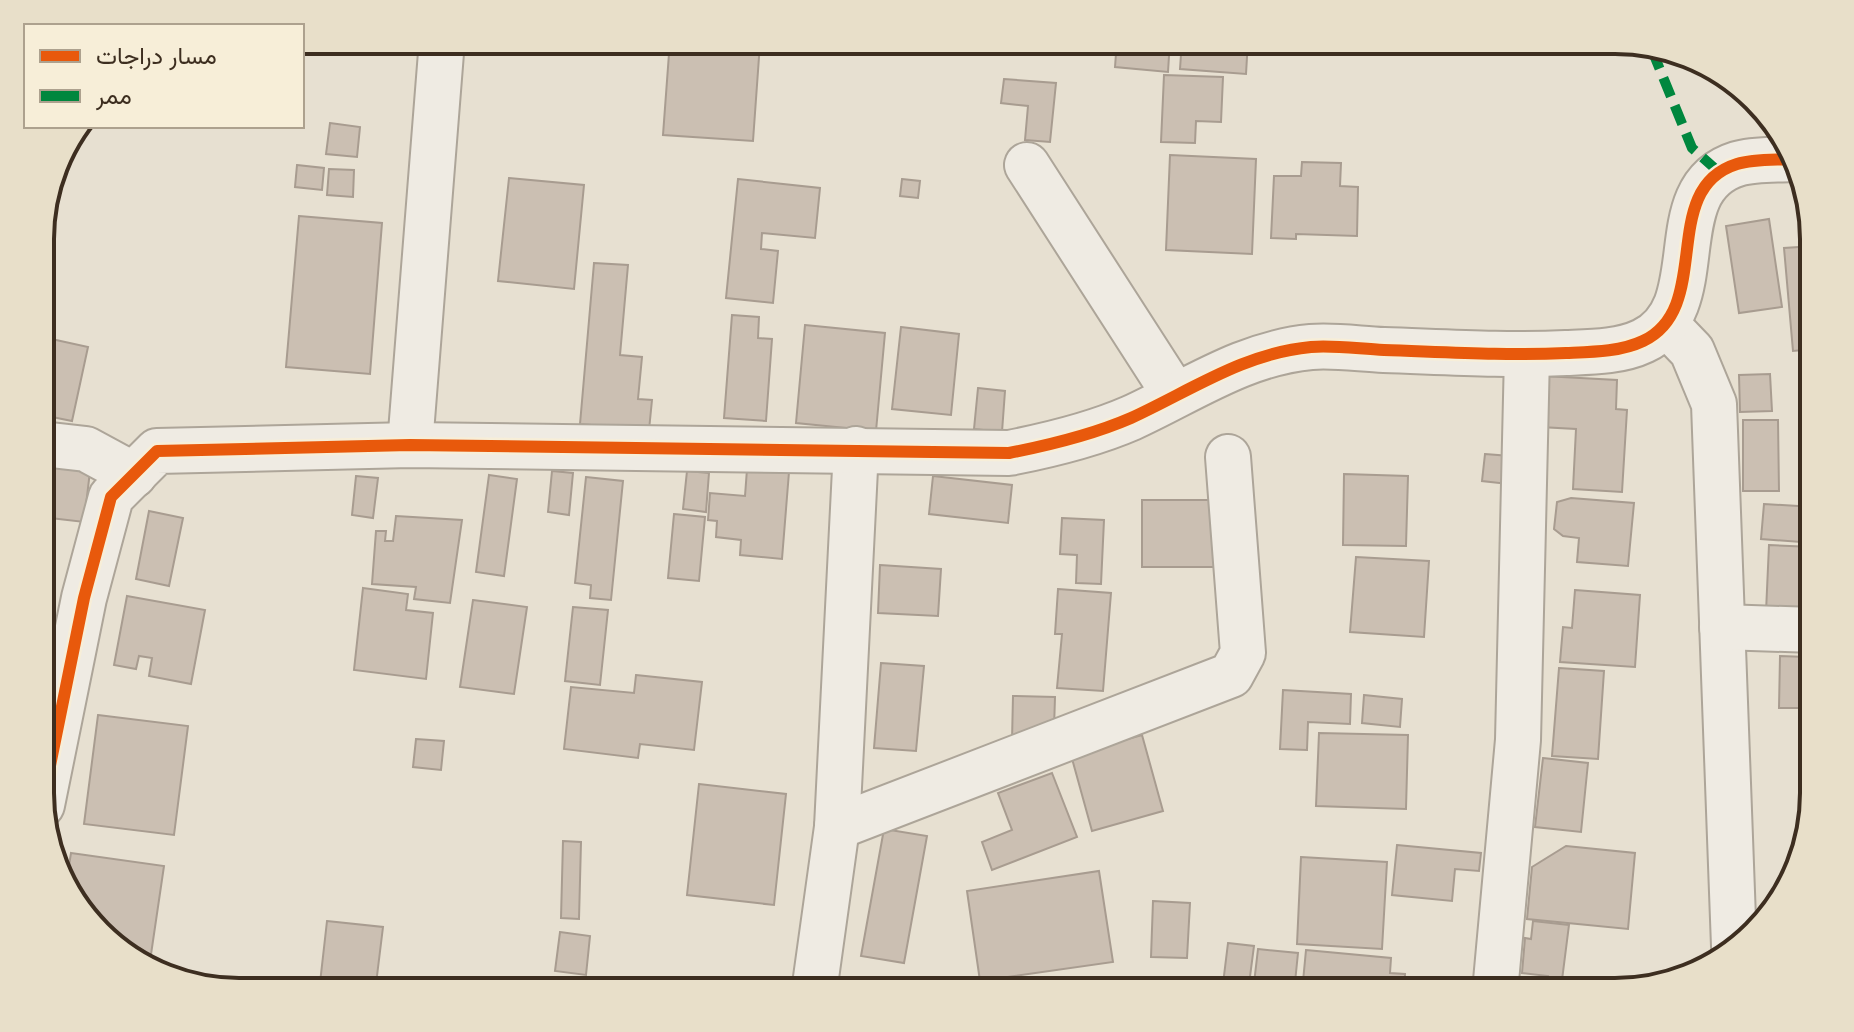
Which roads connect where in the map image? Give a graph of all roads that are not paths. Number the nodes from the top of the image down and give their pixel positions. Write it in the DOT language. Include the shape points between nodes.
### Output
graph roads {
  1 [pos="441,54"];
  2 [pos="1782,160"];
  3 [pos="1027,165"];
  4 [pos="1666,324"];
  5 [pos="1527,355"];
  6 [pos="1175,395"];
  7 [pos="54,445"];
  8 [pos="410,445"];
  9 [pos="856,449"];
  10 [pos="1228,457"];
  11 [pos="134,475"];
  12 [pos="1722,627"];
  13 [pos="1800,630"];
  14 [pos="54,746"];
  15 [pos="837,827"];
  16 [pos="1734,935"];
  17 [pos="816,978"];
  18 [pos="1496,978"];
  1 -- 8 [label="street"];
  2 -- 4 [label="street" via="1738,163 1719,172 1704,188 1693,209 1679,301"];
  3 -- 6 [label="street"];
  4 -- 5 [label="street" via="1644,341 1603,351"];
  4 -- 12 [label="street" via="1692,351 1714,404"];
  5 -- 6 [label="street" via="1310,347 1213,373"];
  5 -- 18 [label="street" via="1518,740"];
  6 -- 9 [label="street" via="1066,441 1009,453"];
  7 -- 11 [label="street" via="86,449"];
  8 -- 9 [label="street"];
  8 -- 11 [label="street" via="157,451"];
  9 -- 15 [label="street"];
  10 -- 15 [label="street" via="1243,653 1231,675"];
  11 -- 14 [label="street" via="111,497"];
  12 -- 13 [label="street"];
  12 -- 16 [label="street"];
  15 -- 17 [label="street"];
}
